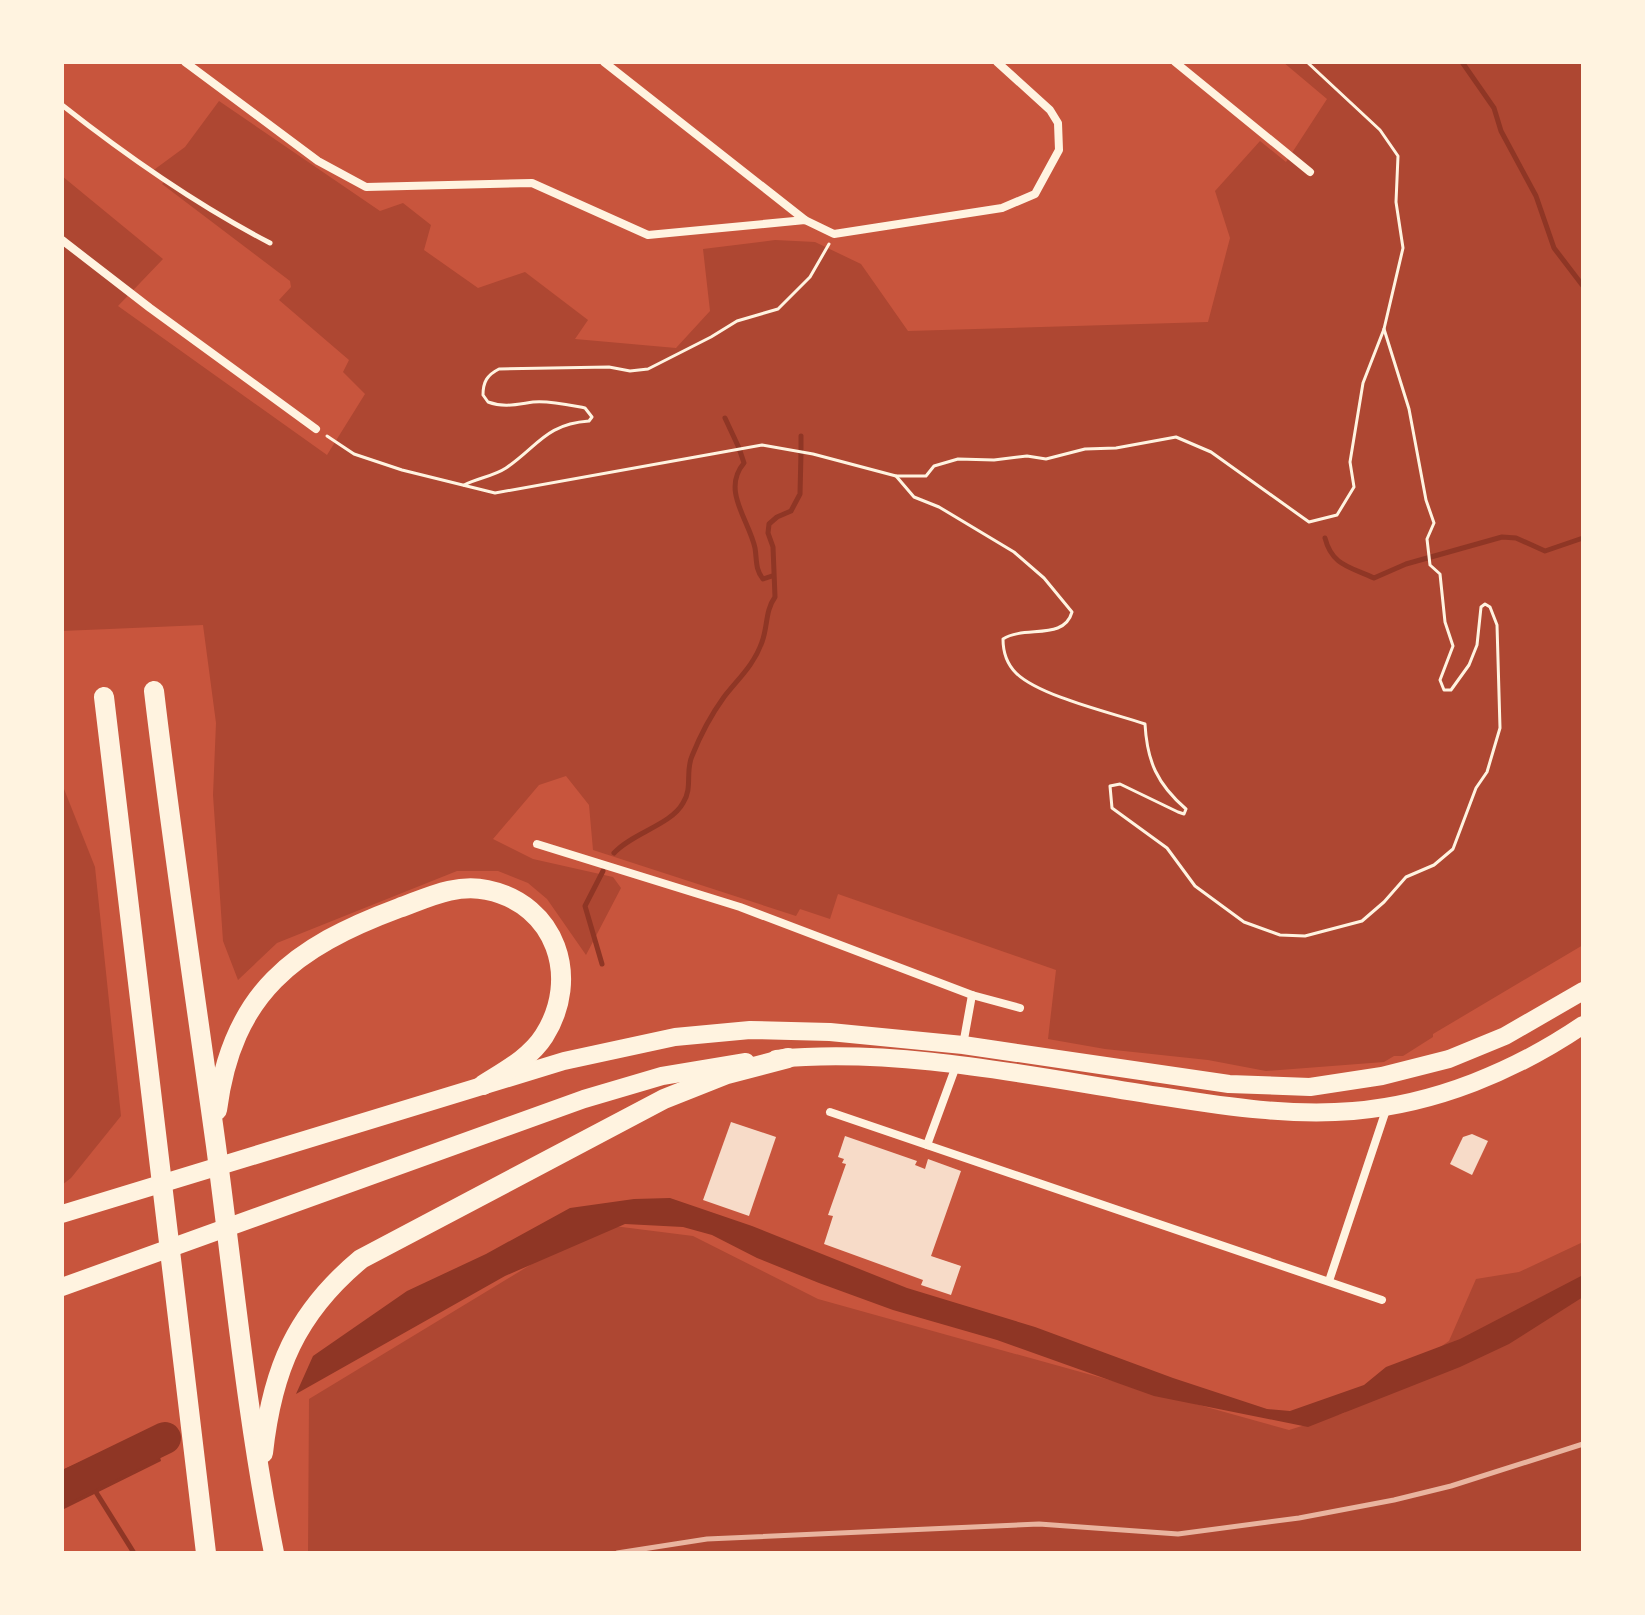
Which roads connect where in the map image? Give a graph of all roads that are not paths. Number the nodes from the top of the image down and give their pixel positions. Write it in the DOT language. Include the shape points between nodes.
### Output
graph roads {
  1 [pos="185,62"];
  2 [pos="604,62"];
  3 [pos="997,62"];
  4 [pos="1175,62"];
  5 [pos="62,105"];
  6 [pos="1310,172"];
  7 [pos="805,220"];
  8 [pos="62,240"];
  9 [pos="270,243"];
  10 [pos="316,429"];
  11 [pos="154,691"];
  12 [pos="104,697"];
  13 [pos="537,844"];
  14 [pos="1583,991"];
  15 [pos="972,995"];
  16 [pos="1020,1008"];
  17 [pos="1583,1025"];
  18 [pos="963,1045"];
  19 [pos="788,1058"];
  20 [pos="956,1066"];
  21 [pos="1415,1069"];
  22 [pos="483,1085"];
  23 [pos="1387,1106"];
  24 [pos="830,1112"];
  25 [pos="927,1145"];
  26 [pos="216,1146"];
  27 [pos="62,1214"];
  28 [pos="1329,1281"];
  29 [pos="62,1287"];
  30 [pos="1382,1300"];
  31 [pos="261,1489"];
  32 [pos="206,1553"];
  33 [pos="274,1553"];
  1 -- 7 [label="street" via="318,161 366,187 532,183 648,235"];
  2 -- 7 [label="street"];
  3 -- 7 [label="street" via="1058,123 1059,150 1035,194 1002,208 834,234"];
  4 -- 6 [label="street"];
  5 -- 9 [label="lane" via="162,180"];
  8 -- 10 [label="street"];
  11 -- 26 [label="highway"];
  12 -- 32 [label="highway"];
  13 -- 15 [label="street" via="740,907"];
  14 -- 21 [label="highway" via="1505,1036"];
  15 -- 16 [label="street"];
  15 -- 18 [label="street"];
  17 -- 23 [label="highway" via="1490,1076"];
  18 -- 21 [label="highway" via="1257,1087 1322,1086"];
  18 -- 22 [label="highway" via="830,1032 711,1033 600,1051"];
  19 -- 20 [label="highway"];
  19 -- 29 [label="highway" via="704,1068 621,1087"];
  19 -- 31 [label="highway" via="675,1094 352,1267 310,1311 286,1352 266,1424"];
  20 -- 23 [label="highway" via="1257,1110 1323,1113"];
  20 -- 25 [label="street"];
  21 -- 23 [label="highway"];
  22 -- 26 [label="highway" via="523,1059 544,1036 558,1006 562,970 553,937 530,910 495,892 457,889 326,940 269,984 244,1019 227,1059"];
  22 -- 27 [label="highway"];
  23 -- 28 [label="street"];
  24 -- 25 [label="street"];
  25 -- 28 [label="street"];
  26 -- 31 [label="highway"];
  28 -- 30 [label="street"];
  31 -- 33 [label="highway"];
}
